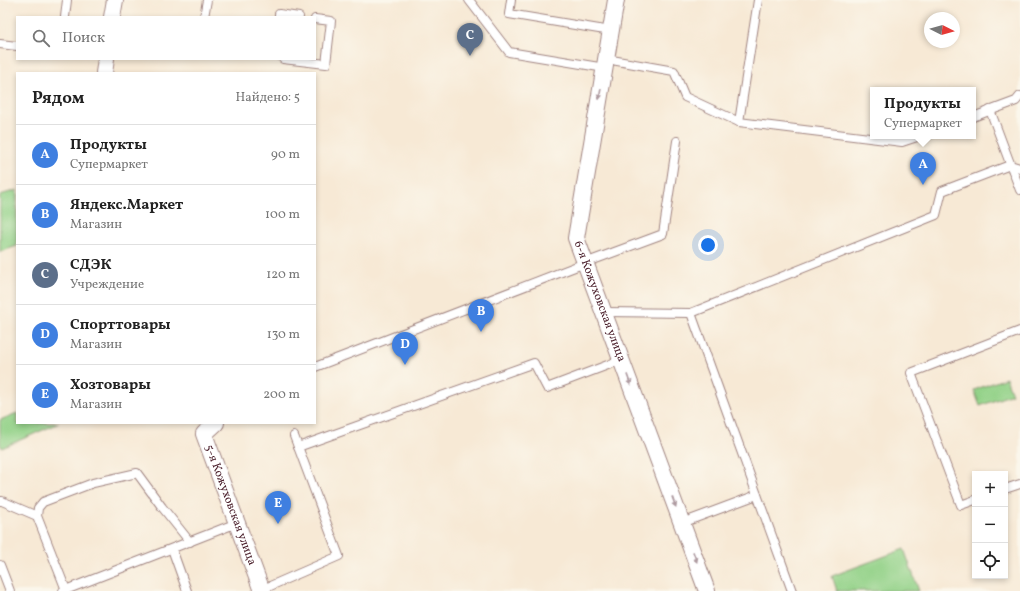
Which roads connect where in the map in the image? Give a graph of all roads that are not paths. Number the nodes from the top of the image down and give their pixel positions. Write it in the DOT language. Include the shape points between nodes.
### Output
graph roads {
  1 [pos="67,0"];
  2 [pos="114,0"];
  3 [pos="207,0"];
  4 [pos="469,0"];
  5 [pos="511,0"];
  6 [pos="616,0"];
  7 [pos="758,0"];
  8 [pos="65,16"];
  9 [pos="112,16"];
  10 [pos="204,16"];
  11 [pos="279,16"];
  12 [pos="292,16"];
  13 [pos="316,19"];
  14 [pos="611,31"];
  15 [pos="0,44"];
  16 [pos="16,46"];
  17 [pos="106,60"];
  18 [pos="292,60"];
  19 [pos="606,64"];
  20 [pos="104,72"];
  21 [pos="1020,96"];
  22 [pos="990,110"];
  23 [pos="976,116"];
  24 [pos="739,122"];
  25 [pos="870,138"];
  26 [pos="878,139"];
  27 [pos="911,139"];
  28 [pos="677,141"];
  29 [pos="1010,165"];
  30 [pos="1020,168"];
  31 [pos="1020,190"];
  32 [pos="585,263"];
  33 [pos="604,312"];
  34 [pos="691,313"];
  35 [pos="1020,331"];
  36 [pos="621,360"];
  37 [pos="316,367"];
  38 [pos="215,424"];
  39 [pos="294,436"];
  40 [pos="298,447"];
  41 [pos="1020,484"];
  42 [pos="1008,488"];
  43 [pos="757,495"];
  44 [pos="0,501"];
  45 [pos="972,501"];
  46 [pos="37,516"];
  47 [pos="237,523"];
  48 [pos="682,523"];
  49 [pos="190,542"];
  50 [pos="172,549"];
  51 [pos="0,565"];
  52 [pos="65,590"];
  53 [pos="262,590"];
  54 [pos="10,591"];
  55 [pos="187,591"];
  56 [pos="707,591"];
  57 [pos="792,591"];
  1 -- 8 [label="lane"];
  2 -- 9 [label="street"];
  3 -- 10 [label="lane"];
  4 -- 19 [label="lane" via="509,52"];
  5 -- 14 [label="lane" via="508,14"];
  6 -- 14 [label="street, 6-я Кожуховская улица"];
  7 -- 24 [label="lane"];
  11 -- 12 [label="lane"];
  13 -- 18 [label="lane" via="331,21 326,64"];
  14 -- 19 [label="street, 6-я Кожуховская улица"];
  15 -- 16 [label="lane"];
  17 -- 20 [label="street"];
  19 -- 24 [label="lane" via="674,71 685,97"];
  19 -- 32 [label="street, 6-я Кожуховская улица, one-way" via="576,238"];
  21 -- 22 [label="lane" via="1016,101"];
  22 -- 23 [label="lane"];
  22 -- 29 [label="lane"];
  24 -- 25 [label="lane"];
  26 -- 27 [label="lane" via="902,142"];
  28 -- 32 [label="lane" via="663,234"];
  29 -- 30 [label="lane"];
  29 -- 31 [label="lane"];
  29 -- 34 [label="lane" via="942,191 936,215"];
  32 -- 33 [label="street, 6-я Кожуховская улица"];
  32 -- 37 [label="lane"];
  33 -- 34 [label="lane"];
  33 -- 36 [label="street, 6-я Кожуховская улица"];
  34 -- 43 [label="lane"];
  35 -- 45 [label="lane" via="911,373 960,505"];
  36 -- 40 [label="lane" via="547,388 534,363"];
  36 -- 48 [label="street, 6-я Кожуховская улица, one-way"];
  38 -- 47 [label="street, 5-я Кожуховская улица" via="204,434"];
  39 -- 40 [label="lane"];
  40 -- 53 [label="lane" via="339,556"];
  41 -- 42 [label="lane"];
  43 -- 48 [label="lane"];
  43 -- 57 [label="lane"];
  44 -- 46 [label="lane"];
  46 -- 49 [label="lane" via="38,508 43,502 93,483 137,473"];
  46 -- 52 [label="lane"];
  47 -- 49 [label="lane"];
  47 -- 53 [label="street, 5-я Кожуховская улица"];
  48 -- 56 [label="street, 6-я Кожуховская улица, one-way"];
  49 -- 50 [label="lane"];
  50 -- 52 [label="lane"];
  50 -- 55 [label="lane"];
  51 -- 54 [label="lane"];
}
